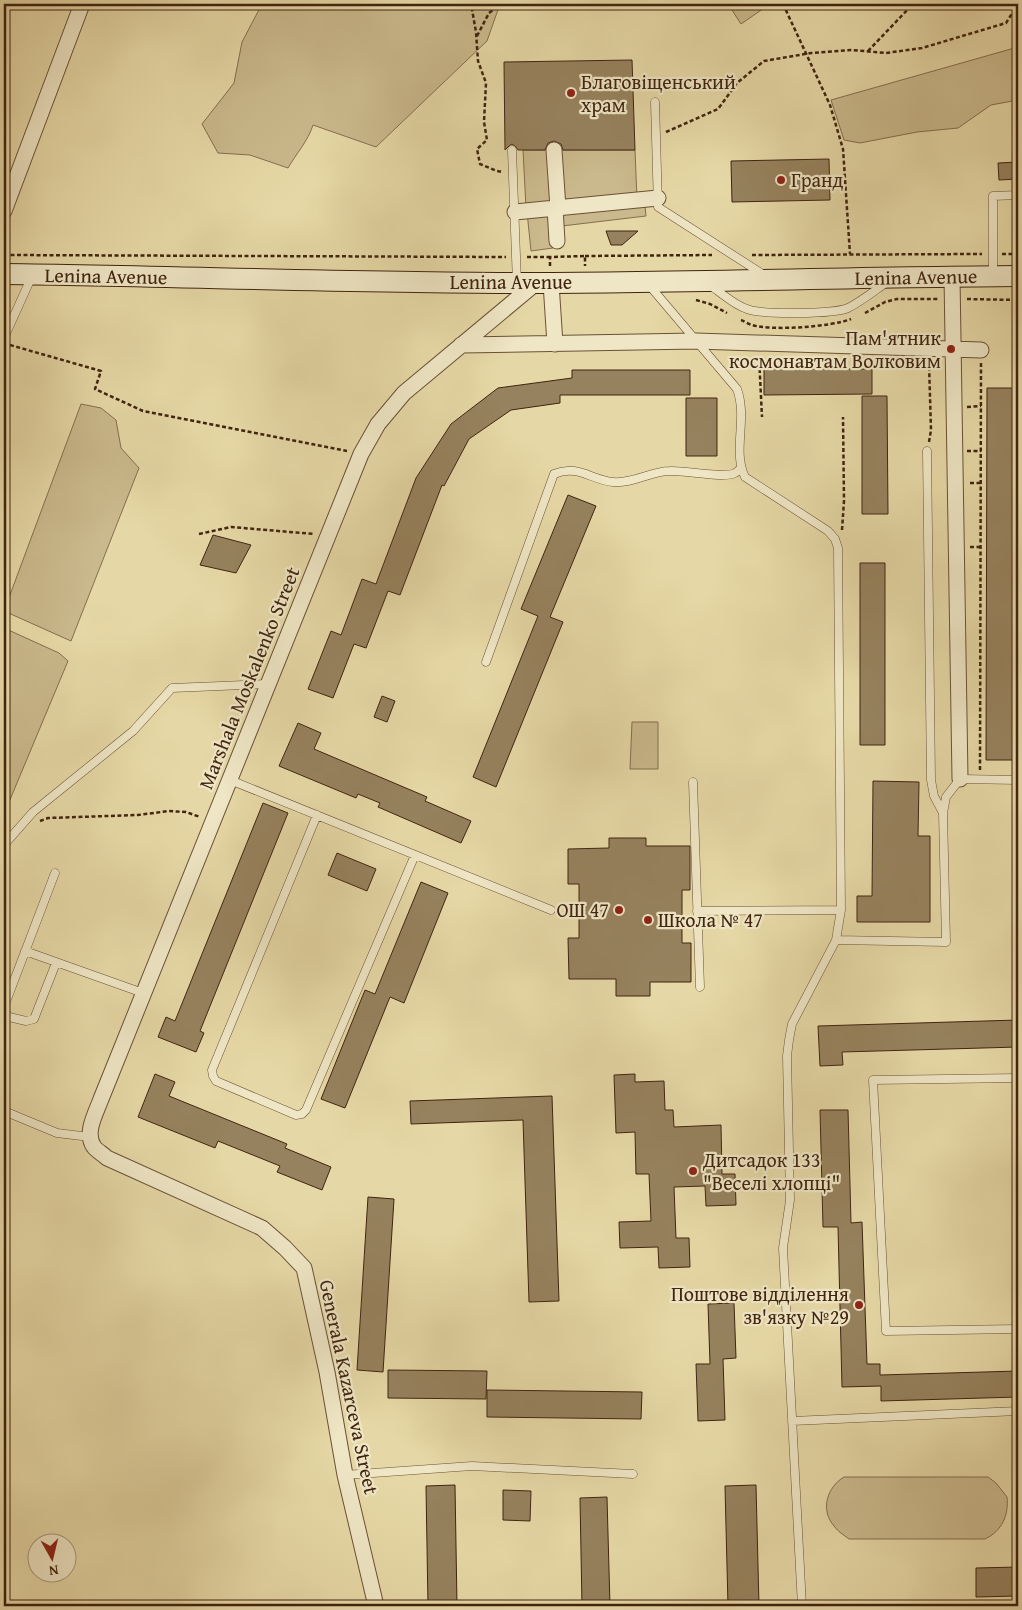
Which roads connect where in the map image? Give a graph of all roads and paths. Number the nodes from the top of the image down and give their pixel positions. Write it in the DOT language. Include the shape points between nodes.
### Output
graph roads {
  1 [pos="82,4"];
  2 [pos="468,4"];
  3 [pos="501,4"];
  4 [pos="783,4"];
  5 [pos="914,4"];
  6 [pos="1018,4"];
  7 [pos="477,37"];
  8 [pos="867,52"];
  9 [pos="807,54"];
  10 [pos="655,102"];
  11 [pos="656,137"];
  12 [pos="512,150"];
  13 [pos="554,150"];
  14 [pos="513,172"];
  15 [pos="1018,195"];
  16 [pos="658,198"];
  17 [pos="556,208"];
  18 [pos="4,211"];
  19 [pos="515,212"];
  20 [pos="558,241"];
  21 [pos="850,254"];
  22 [pos="989,254"];
  23 [pos="998,254"];
  24 [pos="1018,254"];
  25 [pos="4,255"];
  26 [pos="713,255"];
  27 [pos="752,255"];
  28 [pos="585,256"];
  29 [pos="510,257"];
  30 [pos="520,257"];
  31 [pos="550,257"];
  32 [pos="4,274"];
  33 [pos="32,274"];
  34 [pos="993,276"];
  35 [pos="1018,276"];
  36 [pos="895,277"];
  37 [pos="952,277"];
  38 [pos="772,280"];
  39 [pos="646,282"];
  40 [pos="706,282"];
  41 [pos="535,283"];
  42 [pos="767,327"];
  43 [pos="4,338"];
  44 [pos="696,341"];
  45 [pos="4,343"];
  46 [pos="759,343"];
  47 [pos="555,344"];
  48 [pos="460,345"];
  49 [pos="928,348"];
  50 [pos="952,349"];
  51 [pos="981,350"];
  52 [pos="762,417"];
  53 [pos="843,417"];
  54 [pos="927,451"];
  55 [pos="361,454"];
  56 [pos="741,468"];
  57 [pos="199,534"];
  58 [pos="328,535"];
  59 [pos="838,548"];
  60 [pos="486,662"];
  61 [pos="269,684"];
  62 [pos="960,779"];
  63 [pos="980,779"];
  64 [pos="230,780"];
  65 [pos="1018,780"];
  66 [pos="693,782"];
  67 [pos="943,813"];
  68 [pos="317,815"];
  69 [pos="214,820"];
  70 [pos="19,828"];
  71 [pos="4,845"];
  72 [pos="415,855"];
  73 [pos="55,873"];
  74 [pos="551,910"];
  75 [pos="697,910"];
  76 [pos="841,910"];
  77 [pos="836,940"];
  78 [pos="25,951"];
  79 [pos="56,963"];
  80 [pos="700,987"];
  81 [pos="143,993"];
  82 [pos="4,1008"];
  83 [pos="1018,1078"];
  84 [pos="4,1111"];
  85 [pos="92,1142"];
  86 [pos="1018,1329"];
  87 [pos="1018,1411"];
  88 [pos="792,1421"];
  89 [pos="633,1474"];
  90 [pos="345,1475"];
  91 [pos="376,1606"];
  92 [pos="802,1606"];
  1 -- 18 [label="street"];
  2 -- 7 [label="path" via="471,4"];
  3 -- 7 [label="path" via="489,13"];
  4 -- 9 [label="path"];
  5 -- 8 [label="path"];
  6 -- 8 [label="path" via="1006,23 922,48"];
  7 -- 14 [label="path" via="478,61 486,83 484,122 487,140 477,148 480,164 497,171"];
  8 -- 9 [label="path"];
  9 -- 11 [label="path" via="764,61 737,83 718,108"];
  9 -- 21 [label="path" via="830,105 843,149"];
  10 -- 11 [label="lane"];
  11 -- 16 [label="lane"];
  12 -- 14 [label="lane"];
  13 -- 17 [label="street"];
  14 -- 19 [label="lane"];
  15 -- 34 [label="lane" via="993,196"];
  16 -- 17 [label="street"];
  16 -- 38 [label="lane" via="658,207"];
  17 -- 19 [label="street"];
  17 -- 20 [label="street"];
  19 -- 41 [label="lane"];
  22 -- 27 [label="path"];
  23 -- 24 [label="path"];
  25 -- 29 [label="path"];
  26 -- 28 [label="path"];
  30 -- 31 [label="path"];
  32 -- 33 [label="main road, Lenina Avenue"];
  33 -- 41 [label="main road, Lenina Avenue"];
  33 -- 43 [label="lane"];
  34 -- 35 [label="main road, Lenina Avenue"];
  34 -- 37 [label="main road, Lenina Avenue"];
  36 -- 37 [label="main road, Lenina Avenue"];
  36 -- 38 [label="main road, Lenina Avenue"];
  36 -- 40 [label="lane" via="846,309 833,312 749,310"];
  37 -- 50 [label="street"];
  38 -- 40 [label="main road, Lenina Avenue"];
  39 -- 40 [label="main road, Lenina Avenue"];
  39 -- 41 [label="main road, Lenina Avenue"];
  39 -- 44 [label="lane"];
  41 -- 47 [label="street"];
  41 -- 48 [label="street, Marshala Moskalenko Street"];
  42 -- 46 [label="path"];
  44 -- 46 [label="street"];
  44 -- 47 [label="street"];
  44 -- 56 [label="lane" via="729,379 741,400"];
  45 -- 55 [label="path" via="101,371 95,389 143,411"];
  46 -- 49 [label="street"];
  46 -- 52 [label="path"];
  47 -- 48 [label="street"];
  48 -- 55 [label="street, Marshala Moskalenko Street" via="390,408"];
  49 -- 50 [label="street"];
  49 -- 54 [label="path" via="931,430"];
  50 -- 51 [label="street"];
  50 -- 62 [label="street"];
  51 -- 63 [label="path"];
  53 -- 59 [label="path" via="844,521"];
  54 -- 67 [label="lane" via="931,780 934,796"];
  55 -- 58 [label="street, Marshala Moskalenko Street"];
  56 -- 59 [label="lane" via="745,476 828,531"];
  56 -- 60 [label="lane" via="735,474 726,475 657,472 621,482 573,470 554,474"];
  57 -- 58 [label="path" via="231,527"];
  58 -- 61 [label="street, Marshala Moskalenko Street"];
  59 -- 76 [label="lane"];
  61 -- 64 [label="street, Marshala Moskalenko Street"];
  61 -- 70 [label="lane" via="172,688 133,731 33,812"];
  62 -- 63 [label="lane"];
  62 -- 67 [label="lane" via="946,798"];
  63 -- 65 [label="lane"];
  64 -- 68 [label="lane"];
  64 -- 69 [label="street, Marshala Moskalenko Street"];
  66 -- 75 [label="lane"];
  67 -- 77 [label="lane" via="946,942"];
  68 -- 72 [label="lane"];
  68 -- 72 [label="lane" via="212,1070 216,1081 296,1115 306,1110"];
  69 -- 70 [label="path" via="169,811 48,818"];
  69 -- 81 [label="street, Marshala Moskalenko Street"];
  70 -- 71 [label="lane"];
  72 -- 74 [label="lane"];
  73 -- 78 [label="lane"];
  75 -- 76 [label="lane"];
  75 -- 80 [label="lane"];
  76 -- 77 [label="lane"];
  77 -- 88 [label="lane" via="792,1024 786,1056 790,1200 783,1248"];
  78 -- 79 [label="lane"];
  78 -- 82 [label="lane"];
  79 -- 81 [label="lane"];
  79 -- 82 [label="lane" via="34,1019 26,1021 9,1017"];
  81 -- 85 [label="street, Marshala Moskalenko Street" via="91,1125"];
  83 -- 86 [label="lane" via="873,1080 886,1331"];
  84 -- 85 [label="lane" via="57,1133"];
  85 -- 90 [label="street, Generala Kazarceva Street" via="107,1158 262,1228 304,1268"];
  87 -- 88 [label="lane"];
  88 -- 92 [label="lane"];
  89 -- 90 [label="lane" via="472,1466"];
  90 -- 91 [label="street, Generala Kazarceva Street"];
}
